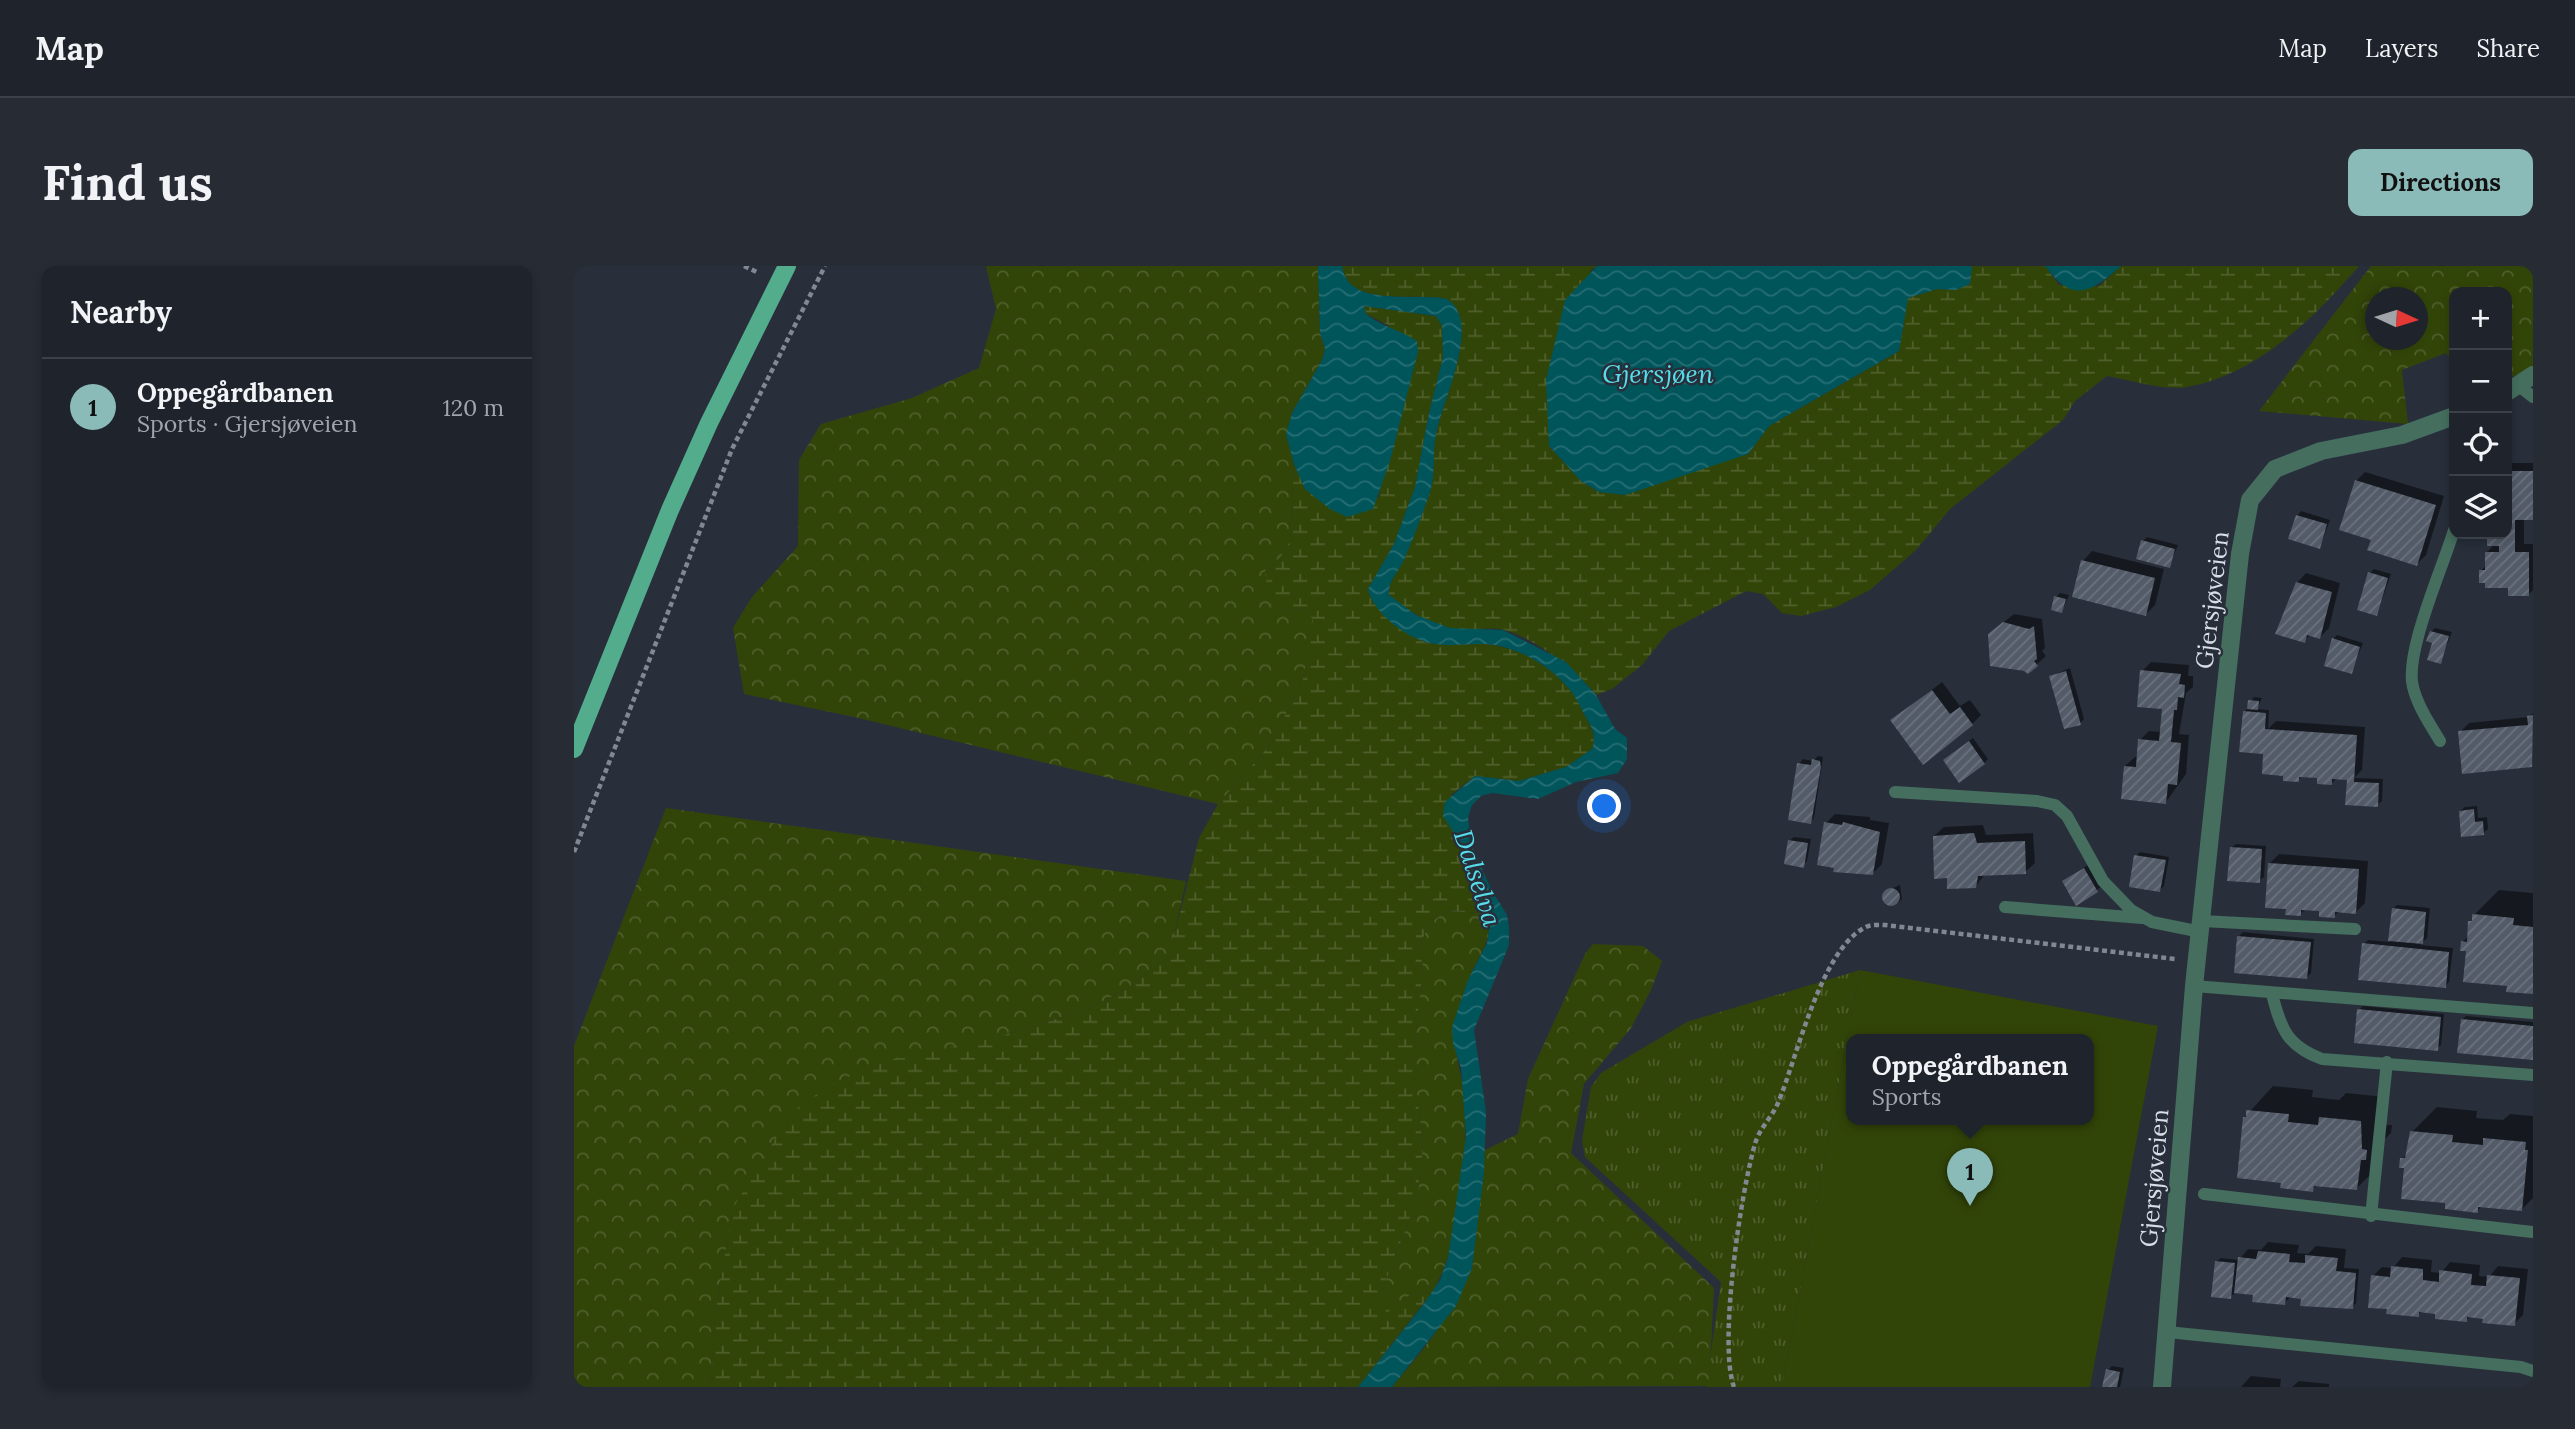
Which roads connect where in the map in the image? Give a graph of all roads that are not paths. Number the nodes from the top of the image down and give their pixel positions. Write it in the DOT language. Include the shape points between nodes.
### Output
graph roads {
  1 [pos="787,266"];
  2 [pos="2449,418"];
  3 [pos="2451,539"];
  4 [pos="2440,741"];
  5 [pos="574,749"];
  6 [pos="1895,792"];
  7 [pos="2005,907"];
  8 [pos="2143,918"];
  9 [pos="2202,926"];
  10 [pos="2355,929"];
  11 [pos="2194,986"];
  12 [pos="2272,994"];
  13 [pos="2533,1013"];
  14 [pos="2386,1062"];
  15 [pos="2533,1075"];
  16 [pos="2204,1194"];
  17 [pos="2371,1216"];
  18 [pos="2532,1232"];
  19 [pos="2166,1332"];
  20 [pos="2533,1371"];
  21 [pos="2162,1387"];
  1 -- 5 [label="main road" via="670,510"];
  2 -- 9 [label="street, Gjersjøveien" via="2402,435 2321,451 2275,469 2250,500"];
  3 -- 4 [label="lane" via="2416,642 2412,671 2420,707"];
  6 -- 8 [label="lane" via="2055,805 2067,816 2103,881"];
  7 -- 8 [label="lane"];
  8 -- 9 [label="lane"];
  9 -- 10 [label="lane"];
  9 -- 11 [label="street, Gjersjøveien"];
  11 -- 12 [label="lane"];
  11 -- 19 [label="street, Gjersjøveien"];
  12 -- 13 [label="lane"];
  12 -- 14 [label="lane" via="2287,1036 2302,1051 2322,1059"];
  14 -- 15 [label="lane"];
  14 -- 17 [label="lane"];
  16 -- 17 [label="lane"];
  17 -- 18 [label="lane"];
  19 -- 20 [label="lane"];
  19 -- 21 [label="street, Gjersjøveien"];
}
